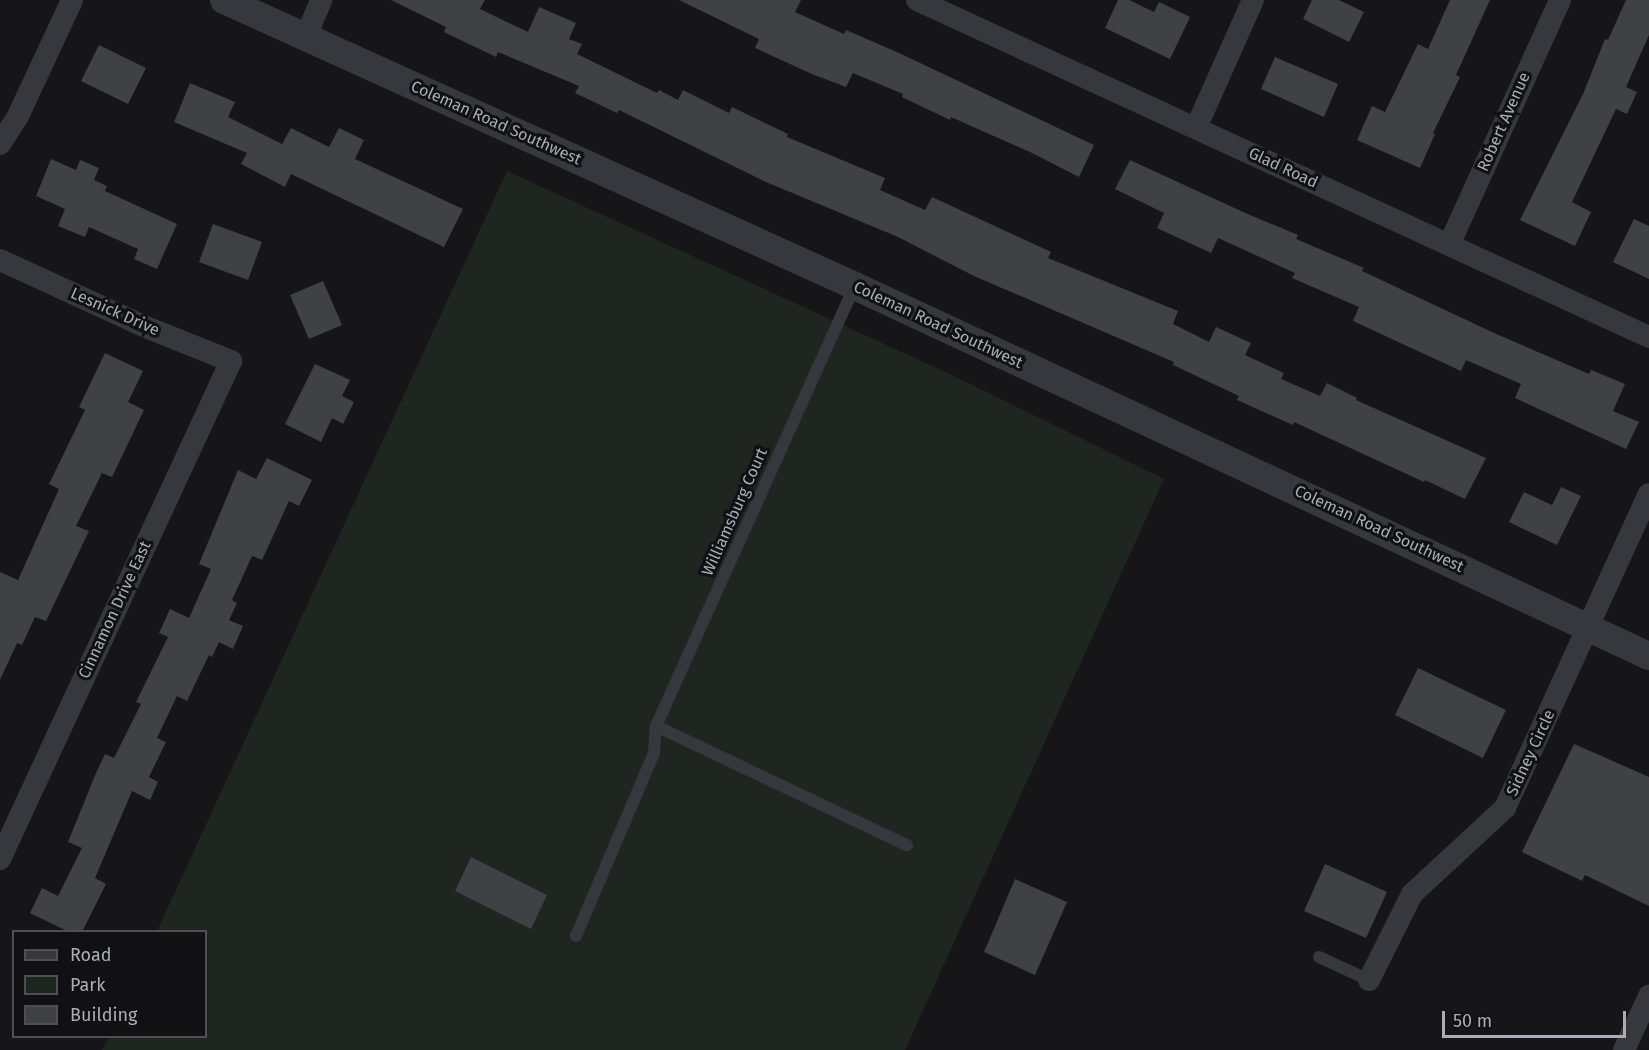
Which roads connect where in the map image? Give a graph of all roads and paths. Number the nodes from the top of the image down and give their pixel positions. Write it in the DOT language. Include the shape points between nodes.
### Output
graph roads {
  1 [pos="72,0"];
  2 [pos="224,0"];
  3 [pos="321,0"];
  4 [pos="917,0"];
  5 [pos="1253,0"];
  6 [pos="1560,0"];
  7 [pos="942,5"];
  8 [pos="306,36"];
  9 [pos="1196,128"];
  10 [pos="0,144"];
  11 [pos="1449,245"];
  12 [pos="0,260"];
  13 [pos="855,286"];
  14 [pos="1649,337"];
  15 [pos="231,361"];
  16 [pos="1649,494"];
  17 [pos="1587,626"];
  18 [pos="1649,656"];
  19 [pos="656,726"];
  20 [pos="907,846"];
  21 [pos="0,859"];
  22 [pos="576,936"];
  23 [pos="1319,957"];
  24 [pos="1369,980"];
  25 [pos="1649,996"];
  26 [pos="1624,1050"];
  1 -- 10 [label="street" via="18,116"];
  2 -- 8 [label="street, Coleman Road Southwest"];
  3 -- 8 [label="street"];
  4 -- 7 [label="street, Glad Road"];
  5 -- 9 [label="street"];
  6 -- 11 [label="street, Robert Avenue"];
  7 -- 9 [label="street, Glad Road"];
  8 -- 13 [label="street, Coleman Road Southwest"];
  9 -- 11 [label="street, Glad Road"];
  11 -- 14 [label="street, Glad Road"];
  12 -- 15 [label="street, Lesnick Drive"];
  13 -- 17 [label="street, Coleman Road Southwest"];
  13 -- 19 [label="lane, Williamsburg Court"];
  15 -- 21 [label="street, Cinnamon Drive East"];
  16 -- 17 [label="street, Sidney Circle"];
  17 -- 18 [label="street, Coleman Road Southwest"];
  17 -- 24 [label="street, Sidney Circle" via="1505,808 1412,894"];
  19 -- 20 [label="lane"];
  19 -- 22 [label="lane, Williamsburg Court" via="654,753"];
  23 -- 24 [label="lane"];
  25 -- 26 [label="street"];
}
